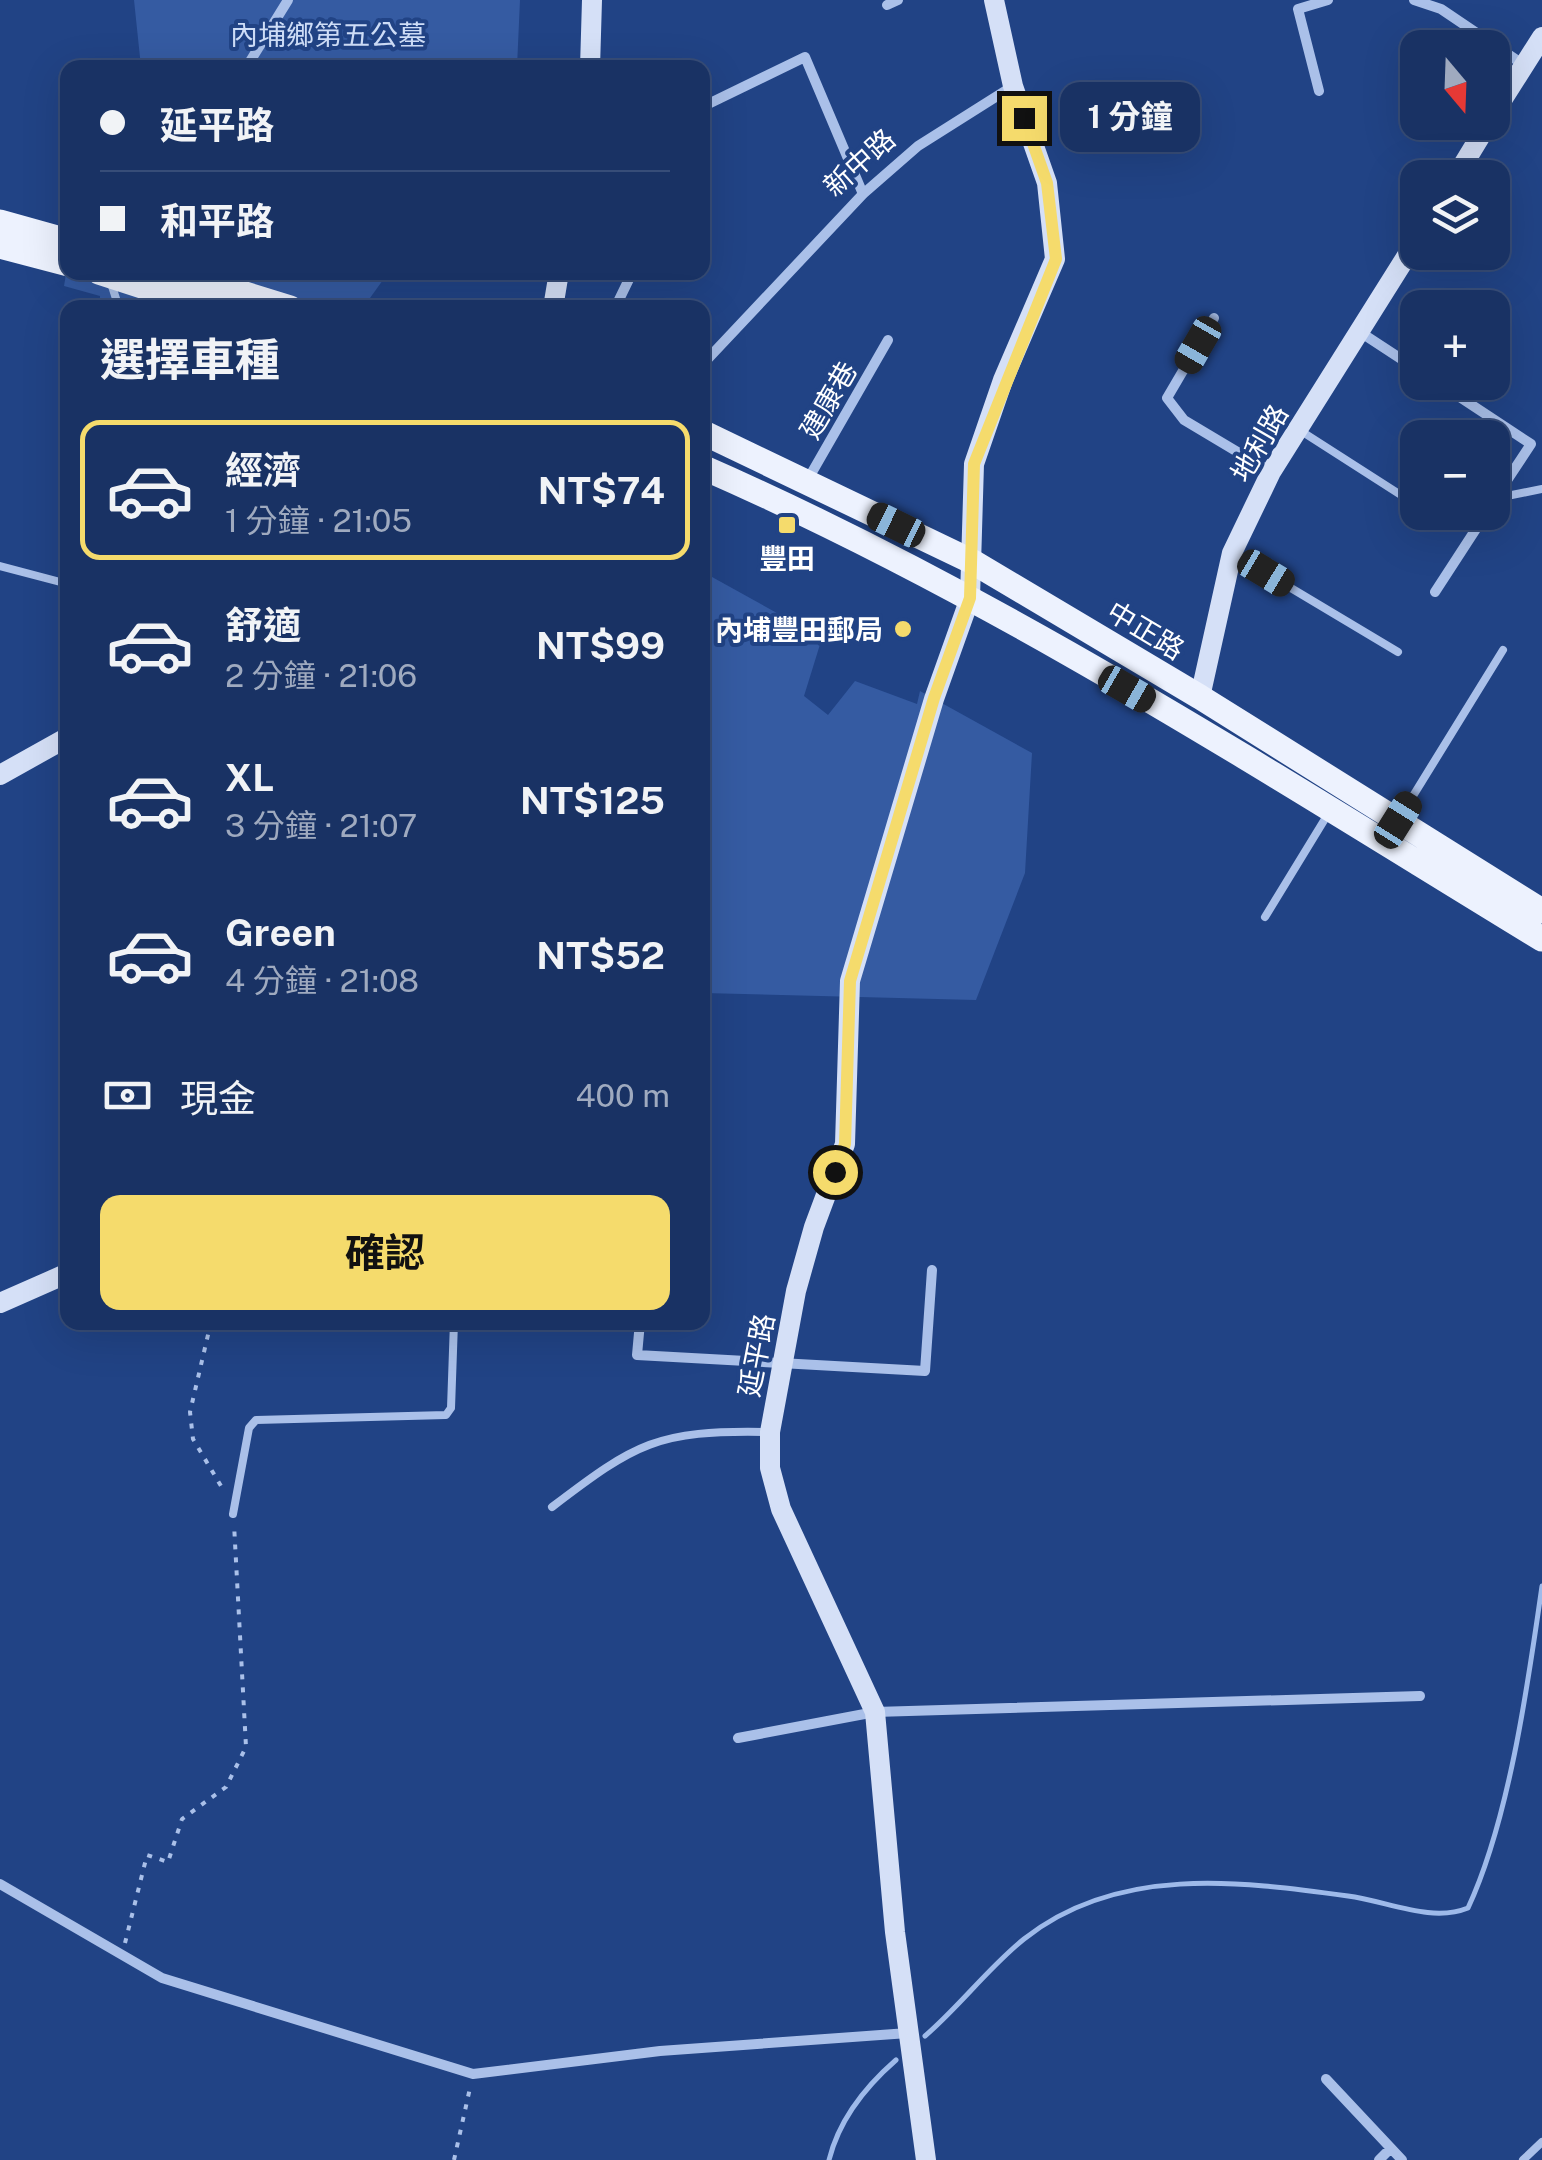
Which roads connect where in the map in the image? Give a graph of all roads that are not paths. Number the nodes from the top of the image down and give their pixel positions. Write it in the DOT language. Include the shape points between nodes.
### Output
graph roads {
  1 [pos="288,0"];
  2 [pos="592,0"];
  3 [pos="994,0"];
  4 [pos="1328,0"];
  5 [pos="1414,0"];
  6 [pos="1542,37"];
  7 [pos="251,60"];
  8 [pos="590,60"];
  9 [pos="1524,64"];
  10 [pos="1012,86"];
  11 [pos="1510,87"];
  12 [pos="1318,91"];
  13 [pos="710,103"];
  14 [pos="863,194"];
  15 [pos="0,222"];
  16 [pos="60,239"];
  17 [pos="0,246"];
  18 [pos="60,262"];
  19 [pos="1400,267"];
  20 [pos="127,280"];
  21 [pos="200,280"];
  22 [pos="186,300"];
  23 [pos="264,300"];
  24 [pos="1214,318"];
  25 [pos="1360,332"];
  26 [pos="888,340"];
  27 [pos="710,357"];
  28 [pos="1400,358"];
  29 [pos="1464,400"];
  30 [pos="1494,420"];
  31 [pos="1297,429"];
  32 [pos="1510,431"];
  33 [pos="710,436"];
  34 [pos="710,470"];
  35 [pos="1270,472"];
  36 [pos="1510,475"];
  37 [pos="806,482"];
  38 [pos="1542,490"];
  39 [pos="1400,495"];
  40 [pos="1510,497"];
  41 [pos="1475,530"];
  42 [pos="1232,553"];
  43 [pos="974,562"];
  44 [pos="0,566"];
  45 [pos="60,582"];
  46 [pos="1435,592"];
  47 [pos="970,598"];
  48 [pos="1503,650"];
  49 [pos="1398,652"];
  50 [pos="1200,697"];
  51 [pos="60,741"];
  52 [pos="0,775"];
  53 [pos="1330,810"];
  54 [pos="1398,820"];
  55 [pos="1542,911"];
  56 [pos="1265,917"];
  57 [pos="1542,939"];
  58 [pos="932,1270"];
  59 [pos="60,1277"];
  60 [pos="0,1303"];
  61 [pos="454,1330"];
  62 [pos="639,1330"];
  63 [pos="784,1362"];
  64 [pos="770,1432"];
  65 [pos="552,1508"];
  66 [pos="233,1514"];
  67 [pos="1420,1696"];
  68 [pos="875,1712"];
  69 [pos="738,1738"];
  70 [pos="0,1884"];
  71 [pos="908,2033"];
  72 [pos="1326,2079"];
  73 [pos="1542,2142"];
  74 [pos="1390,2150"];
  75 [pos="926,2160"];
  76 [pos="1379,2160"];
  77 [pos="1402,2160"];
  78 [pos="1523,2160"];
  1 -- 7 [label="street"];
  2 -- 8 [label="street"];
  3 -- 10 [label="street"];
  4 -- 12 [label="street" via="1298,9"];
  5 -- 9 [label="street" via="1442,9"];
  6 -- 9 [label="street"];
  9 -- 11 [label="street"];
  10 -- 14 [label="street, 新中路" via="918,146"];
  10 -- 43 [label="street, 延平路" via="1047,183 1056,259 974,464"];
  13 -- 14 [label="street" via="805,57"];
  14 -- 27 [label="street, 新中路"];
  15 -- 16 [label="main road"];
  17 -- 18 [label="main road"];
  19 -- 25 [label="street, 地利路"];
  20 -- 22 [label="main road"];
  21 -- 23 [label="main road"];
  24 -- 35 [label="street" via="1167,398 1184,420"];
  25 -- 28 [label="street"];
  25 -- 31 [label="street, 地利路"];
  26 -- 37 [label="street, 建康巷"];
  29 -- 30 [label="street"];
  31 -- 35 [label="street, 地利路"];
  31 -- 39 [label="lane"];
  32 -- 36 [label="street" via="1530,444"];
  33 -- 37 [label="main road, 中正路"];
  34 -- 47 [label="main road"];
  35 -- 42 [label="street, 地利路"];
  37 -- 43 [label="main road, 中正路"];
  38 -- 40 [label="lane"];
  41 -- 46 [label="street"];
  42 -- 49 [label="lane"];
  42 -- 50 [label="street, 地利路"];
  43 -- 47 [label="street, 延平路"];
  43 -- 50 [label="main road, 中正路"];
  44 -- 45 [label="lane"];
  47 -- 53 [label="main road"];
  47 -- 63 [label="street, 延平路" via="850,981 845,1144 814,1227"];
  48 -- 54 [label="lane"];
  50 -- 54 [label="main road, 中正路"];
  51 -- 52 [label="street"];
  53 -- 56 [label="lane"];
  53 -- 57 [label="main road"];
  54 -- 55 [label="main road, 中正路"];
  58 -- 63 [label="street" via="925,1372"];
  59 -- 60 [label="street"];
  61 -- 66 [label="lane" via="446,1415 256,1420"];
  62 -- 63 [label="street" via="637,1355"];
  63 -- 64 [label="street, 延平路"];
  64 -- 65 [label="lane" via="648,1442"];
  64 -- 68 [label="street, 延平路" via="770,1468 782,1508"];
  67 -- 68 [label="street"];
  68 -- 69 [label="street"];
  68 -- 71 [label="street, 延平路"];
  70 -- 71 [label="street" via="162,1978 473,2074 660,2050"];
  71 -- 75 [label="street, 延平路"];
  72 -- 74 [label="street"];
  73 -- 78 [label="lane"];
  74 -- 76 [label="street"];
  74 -- 77 [label="street"];
}
